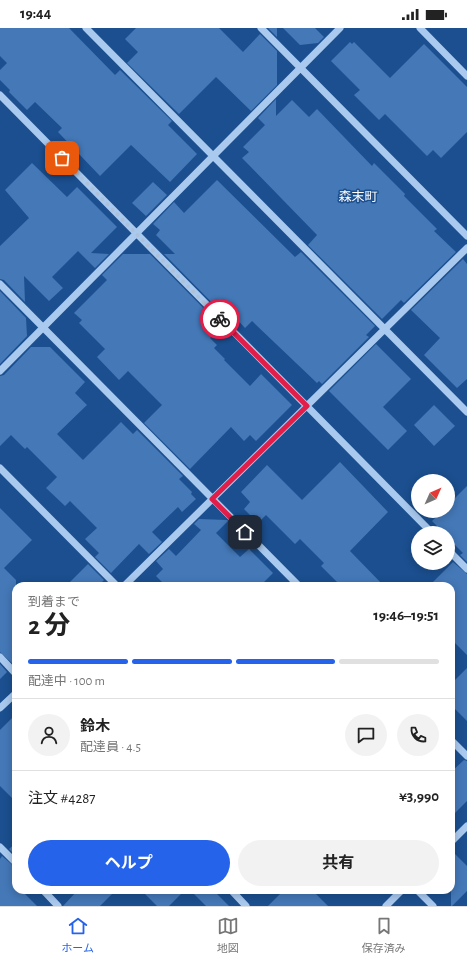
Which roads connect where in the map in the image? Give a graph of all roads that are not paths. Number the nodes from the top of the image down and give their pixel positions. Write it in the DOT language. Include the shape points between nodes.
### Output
graph roads {
  1 [pos="86,28"];
  2 [pos="261,28"];
  3 [pos="340,28"];
  4 [pos="420,28"];
  5 [pos="301,68"];
  6 [pos="467,76"];
  7 [pos="0,96"];
  8 [pos="212,157"];
  9 [pos="136,234"];
  10 [pos="467,236"];
  11 [pos="467,248"];
  12 [pos="0,284"];
  13 [pos="44,327"];
  14 [pos="386,328"];
  15 [pos="0,371"];
  16 [pos="307,406"];
  17 [pos="467,412"];
  18 [pos="0,468"];
  19 [pos="212,499"];
  20 [pos="425,526"];
  21 [pos="455,557"];
  22 [pos="467,569"];
  23 [pos="113,582"];
  24 [pos="128,582"];
  25 [pos="294,582"];
  26 [pos="0,658"];
  27 [pos="12,670"];
  28 [pos="12,697"];
  29 [pos="0,708"];
  30 [pos="455,744"];
  31 [pos="467,756"];
  32 [pos="467,826"];
  33 [pos="455,838"];
  34 [pos="0,847"];
  35 [pos="12,859"];
  36 [pos="47,894"];
  37 [pos="234,894"];
  38 [pos="398,894"];
  39 [pos="421,894"];
  40 [pos="58,906"];
  41 [pos="246,906"];
  42 [pos="386,906"];
  43 [pos="433,906"];
  1 -- 8 [label="street"];
  2 -- 5 [label="street"];
  3 -- 5 [label="street"];
  4 -- 6 [label="street"];
  5 -- 8 [label="street"];
  5 -- 10 [label="street"];
  7 -- 9 [label="street"];
  8 -- 9 [label="street"];
  8 -- 14 [label="street"];
  9 -- 13 [label="street"];
  9 -- 16 [label="street"];
  11 -- 14 [label="street"];
  12 -- 13 [label="street"];
  13 -- 15 [label="street"];
  13 -- 19 [label="street"];
  14 -- 16 [label="street"];
  14 -- 17 [label="street"];
  16 -- 19 [label="street"];
  16 -- 20 [label="street"];
  18 -- 23 [label="street"];
  19 -- 24 [label="street"];
  19 -- 25 [label="street"];
  21 -- 22 [label="street"];
  26 -- 27 [label="street"];
  28 -- 29 [label="street"];
  30 -- 31 [label="street"];
  32 -- 33 [label="street"];
  34 -- 35 [label="street"];
  36 -- 40 [label="street"];
  37 -- 41 [label="street"];
  38 -- 42 [label="street"];
  39 -- 43 [label="street"];
}
